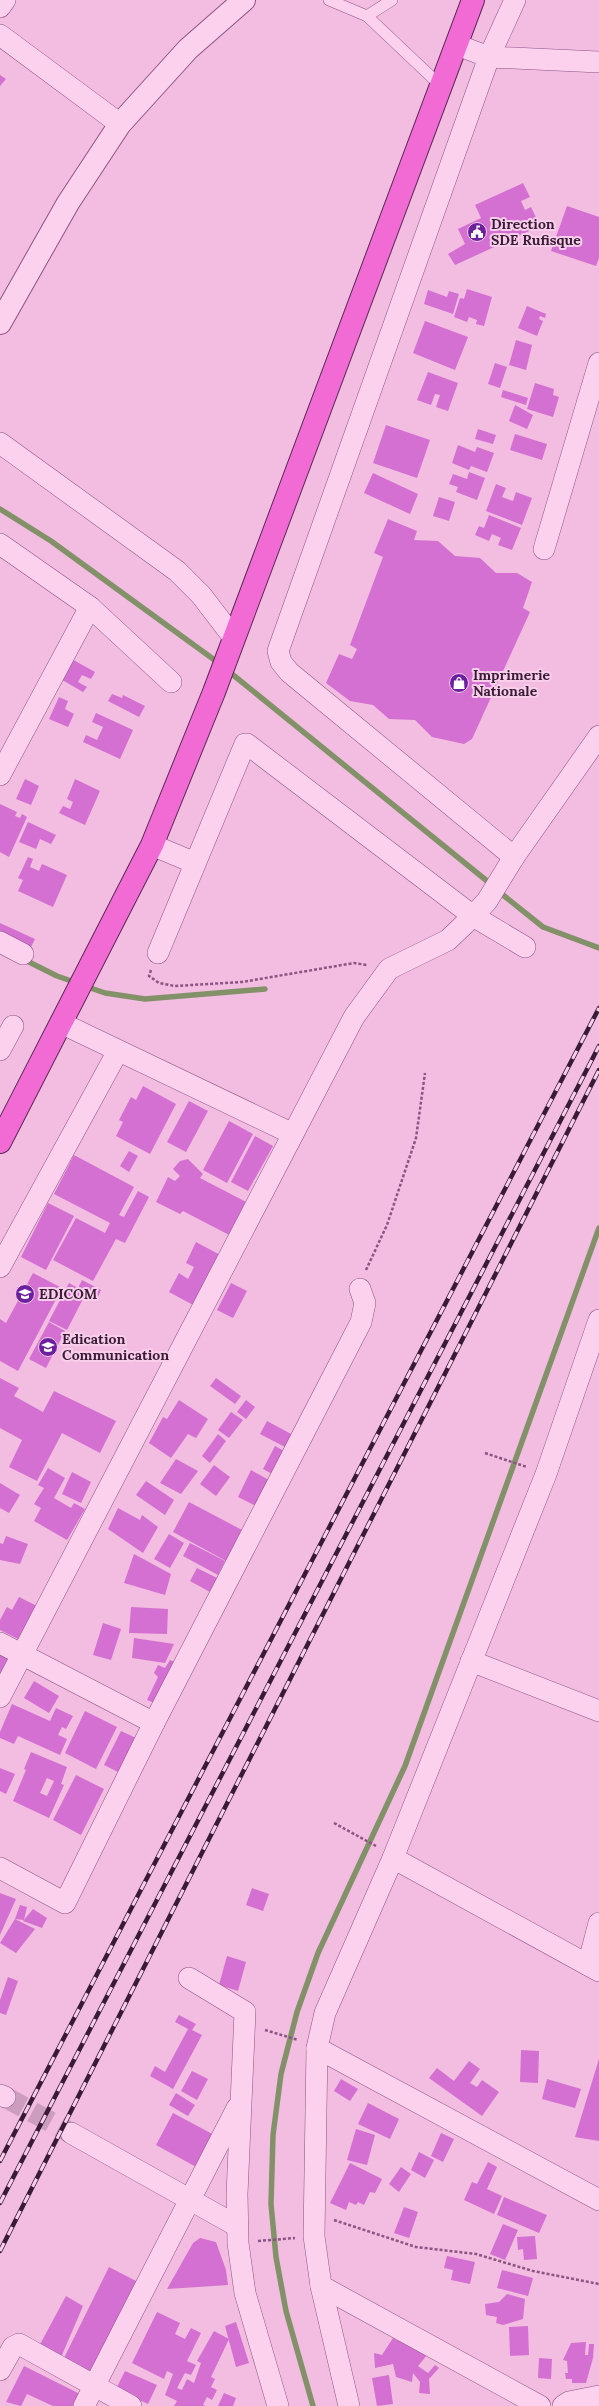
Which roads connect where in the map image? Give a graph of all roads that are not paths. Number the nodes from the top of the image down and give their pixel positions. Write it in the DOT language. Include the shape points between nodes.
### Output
graph roads {
  1 [pos="5,0"];
  2 [pos="244,0"];
  3 [pos="329,0"];
  4 [pos="392,0"];
  5 [pos="474,0"];
  6 [pos="515,0"];
  7 [pos="0,7"];
  8 [pos="367,16"];
  9 [pos="0,35"];
  10 [pos="457,45"];
  11 [pos="489,57"];
  12 [pos="599,62"];
  13 [pos="441,86"];
  14 [pos="120,124"];
  15 [pos="0,323"];
  16 [pos="599,363"];
  17 [pos="0,443"];
  18 [pos="0,544"];
  19 [pos="544,549"];
  20 [pos="90,607"];
  21 [pos="231,645"];
  22 [pos="171,682"];
  23 [pos="599,736"];
  24 [pos="0,775"];
  25 [pos="152,845"];
  26 [pos="514,857"];
  27 [pos="195,863"];
  28 [pos="480,909"];
  29 [pos="0,942"];
  30 [pos="525,947"];
  31 [pos="158,953"];
  32 [pos="23,954"];
  33 [pos="61,1023"];
  34 [pos="13,1026"];
  35 [pos="0,1050"];
  36 [pos="118,1050"];
  37 [pos="293,1134"];
  38 [pos="0,1142"];
  39 [pos="0,1267"];
  40 [pos="360,1289"];
  41 [pos="599,1320"];
  42 [pos="0,1643"];
  43 [pos="22,1654"];
  44 [pos="471,1661"];
  45 [pos="0,1697"];
  46 [pos="599,1711"];
  47 [pos="154,1722"];
  48 [pos="387,1853"];
  49 [pos="0,1868"];
  50 [pos="599,1923"];
  51 [pos="593,1968"];
  52 [pos="189,1978"];
  53 [pos="310,2044"];
  54 [pos="240,2102"];
  55 [pos="71,2133"];
  56 [pos="190,2199"];
  57 [pos="599,2200"];
  58 [pos="237,2226"];
  59 [pos="321,2286"];
  60 [pos="0,2370"];
  61 [pos="95,2386"];
  62 [pos="599,2396"];
  63 [pos="84,2406"];
  64 [pos="131,2406"];
  65 [pos="278,2406"];
  66 [pos="349,2406"];
  67 [pos="540,2406"];
  68 [pos="563,2406"];
  1 -- 7 [label="street"];
  2 -- 14 [label="street" via="188,48"];
  3 -- 8 [label="lane"];
  4 -- 8 [label="lane"];
  5 -- 10 [label="highway"];
  6 -- 11 [label="street"];
  8 -- 13 [label="lane"];
  9 -- 14 [label="street"];
  10 -- 11 [label="street"];
  10 -- 13 [label="highway"];
  11 -- 12 [label="street"];
  11 -- 26 [label="street" via="278,651 281,662 289,672"];
  13 -- 21 [label="highway"];
  14 -- 15 [label="street" via="68,203"];
  16 -- 19 [label="street"];
  17 -- 21 [label="street" via="177,571 201,595"];
  18 -- 20 [label="street"];
  20 -- 22 [label="street"];
  20 -- 24 [label="street"];
  21 -- 25 [label="highway"];
  23 -- 26 [label="street"];
  25 -- 27 [label="street"];
  25 -- 33 [label="highway"];
  26 -- 28 [label="street"];
  27 -- 28 [label="street" via="245,744 249,744"];
  27 -- 31 [label="street"];
  28 -- 30 [label="street"];
  28 -- 37 [label="street" via="448,940 389,969 354,1017"];
  29 -- 32 [label="street"];
  33 -- 36 [label="street"];
  33 -- 38 [label="highway"];
  34 -- 35 [label="street"];
  36 -- 37 [label="street"];
  36 -- 39 [label="street"];
  37 -- 43 [label="street"];
  40 -- 47 [label="street" via="365,1303 361,1322"];
  41 -- 44 [label="street" via="546,1474"];
  42 -- 43 [label="street"];
  43 -- 45 [label="street"];
  43 -- 47 [label="street"];
  44 -- 46 [label="street"];
  44 -- 48 [label="street"];
  47 -- 49 [label="street" via="65,1903"];
  48 -- 51 [label="street"];
  48 -- 53 [label="street" via="325,2013"];
  50 -- 51 [label="street"];
  52 -- 54 [label="street" via="245,2012"];
  53 -- 57 [label="street"];
  53 -- 59 [label="street" via="314,2236"];
  54 -- 56 [label="street"];
  54 -- 58 [label="street"];
  55 -- 56 [label="street"];
  56 -- 58 [label="street"];
  56 -- 61 [label="street"];
  58 -- 65 [label="street" via="245,2293"];
  59 -- 66 [label="street"];
  59 -- 67 [label="street"];
  60 -- 61 [label="street" via="13,2347 19,2344"];
  61 -- 63 [label="street"];
  61 -- 64 [label="street"];
  62 -- 68 [label="street" via="569,2402"];
}
